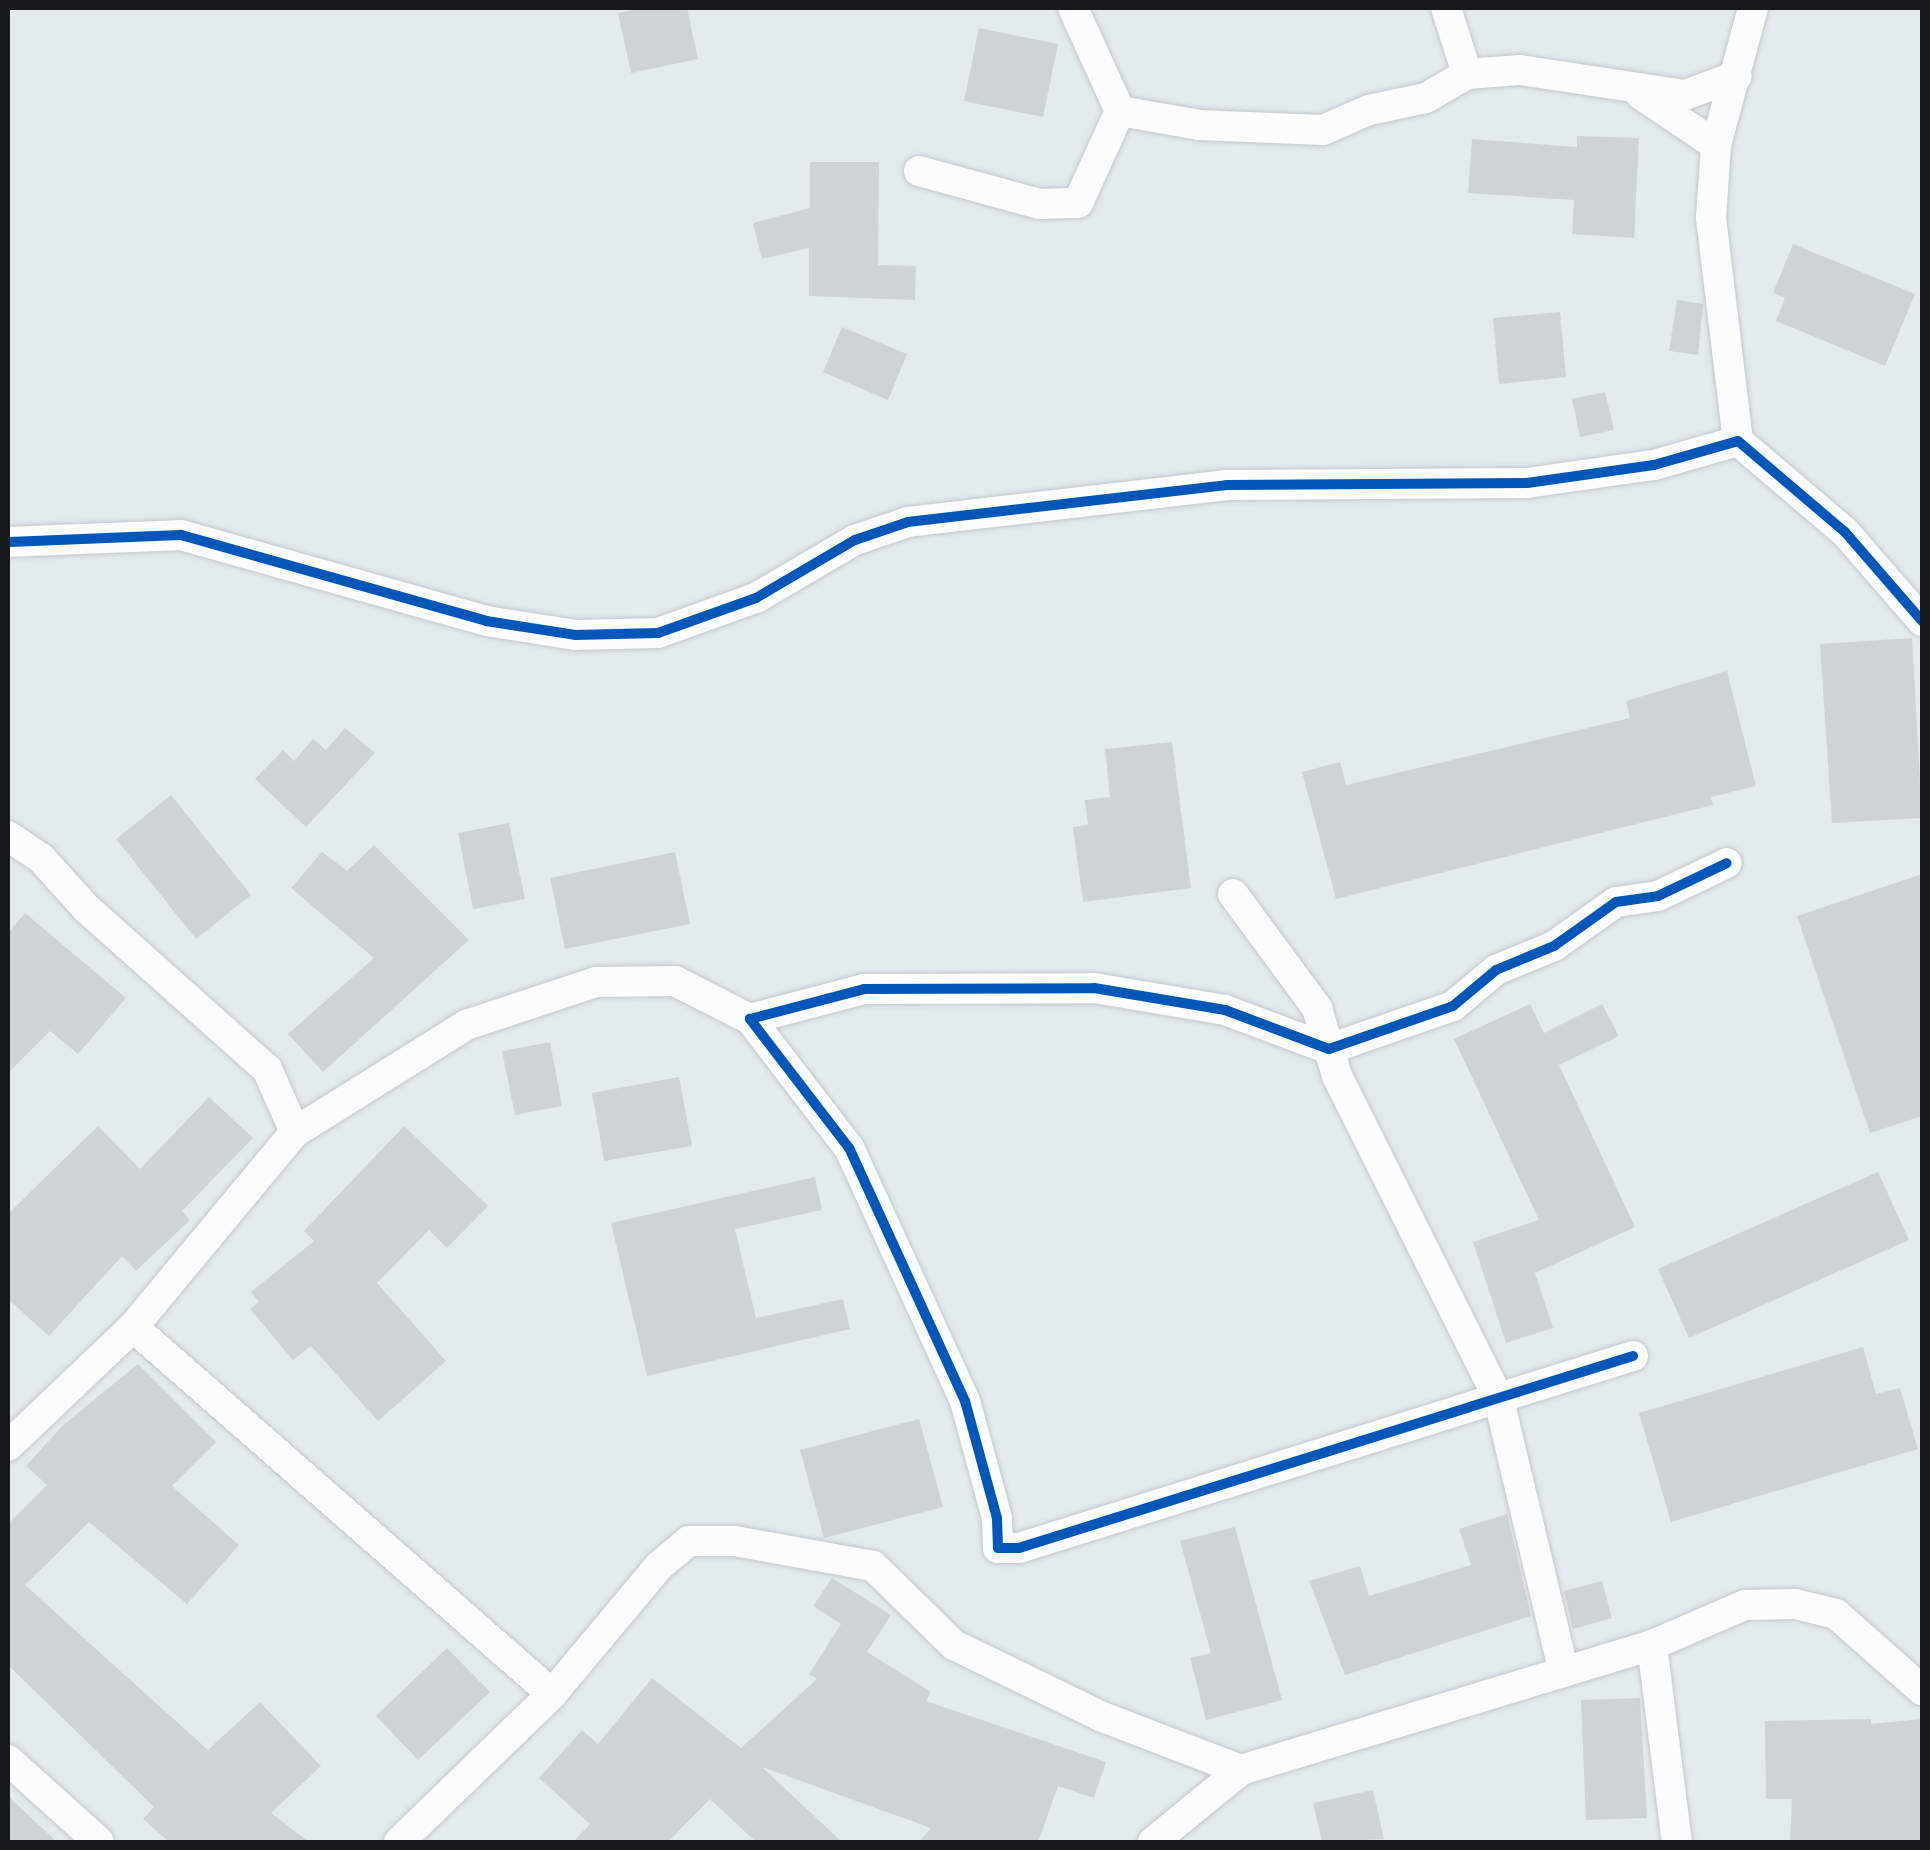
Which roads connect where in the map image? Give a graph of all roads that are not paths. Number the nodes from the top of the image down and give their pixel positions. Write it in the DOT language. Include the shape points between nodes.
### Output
graph roads {
  1 [pos="1073,8"];
  2 [pos="1446,8"];
  3 [pos="1753,8"];
  4 [pos="1467,74"];
  5 [pos="1736,76"];
  6 [pos="1633,90"];
  7 [pos="1120,111"];
  8 [pos="1716,145"];
  9 [pos="918,171"];
  10 [pos="1738,441"];
  11 [pos="8,542"];
  12 [pos="1922,620"];
  13 [pos="8,836"];
  14 [pos="1727,863"];
  15 [pos="1233,894"];
  16 [pos="750,1019"];
  17 [pos="1329,1049"];
  18 [pos="295,1132"];
  19 [pos="133,1327"];
  20 [pos="1633,1356"];
  21 [pos="1498,1400"];
  22 [pos="8,1446"];
  23 [pos="1652,1645"];
  24 [pos="1563,1668"];
  25 [pos="1922,1690"];
  26 [pos="552,1694"];
  27 [pos="8,1760"];
  28 [pos="1241,1770"];
  29 [pos="99,1842"];
  30 [pos="400,1842"];
  31 [pos="1152,1842"];
  32 [pos="1677,1842"];
  1 -- 7 [label="street"];
  2 -- 4 [label="street"];
  3 -- 5 [label="street"];
  4 -- 6 [label="street" via="1520,70"];
  4 -- 7 [label="street" via="1426,98 1369,110 1324,130 1199,126"];
  5 -- 6 [label="street" via="1685,95"];
  5 -- 8 [label="street"];
  6 -- 8 [label="street"];
  7 -- 9 [label="street" via="1078,204 1040,204"];
  8 -- 10 [label="street" via="1711,217"];
  10 -- 11 [label="street" via="1654,466 1528,483 1226,485 908,522 855,540 756,598 658,633 574,635 486,621 180,536"];
  10 -- 12 [label="street" via="1845,532"];
  13 -- 18 [label="street" via="42,858 86,908 266,1069"];
  14 -- 17 [label="street" via="1658,896 1616,902 1554,946 1496,970 1453,1006"];
  15 -- 17 [label="street" via="1316,1008"];
  16 -- 17 [label="street" via="864,989 1094,988 1225,1010"];
  16 -- 18 [label="street" via="675,982 596,982 466,1025"];
  16 -- 21 [label="street" via="849,1148 965,1401 997,1518 998,1548 1019,1548"];
  17 -- 21 [label="street"];
  18 -- 19 [label="street"];
  19 -- 22 [label="street"];
  19 -- 26 [label="street"];
  20 -- 21 [label="street"];
  21 -- 24 [label="street"];
  23 -- 24 [label="street"];
  23 -- 25 [label="street" via="1745,1606 1796,1604 1836,1614"];
  23 -- 32 [label="street"];
  24 -- 28 [label="street"];
  26 -- 28 [label="street" via="659,1566 689,1541 734,1540 873,1566 954,1645 1100,1716"];
  26 -- 30 [label="street"];
  27 -- 29 [label="street"];
  28 -- 31 [label="street"];
}
